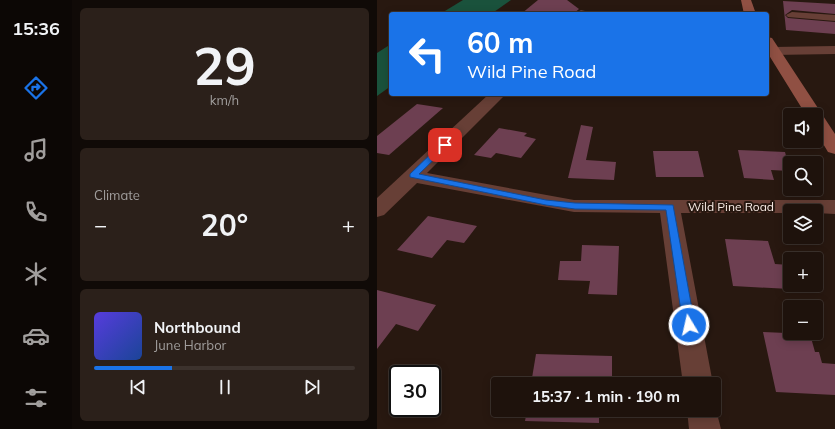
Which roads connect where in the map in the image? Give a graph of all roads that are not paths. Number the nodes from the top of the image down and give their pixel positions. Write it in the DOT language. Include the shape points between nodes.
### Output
graph roads {
  1 [pos="746,0"];
  2 [pos="749,12"];
  3 [pos="792,15"];
  4 [pos="835,18"];
  5 [pos="773,50"];
  6 [pos="835,50"];
  7 [pos="835,58"];
  8 [pos="495,96"];
  9 [pos="810,108"];
  10 [pos="823,129"];
  11 [pos="835,148"];
  12 [pos="413,176"];
  13 [pos="835,206"];
  14 [pos="670,207"];
  15 [pos="377,210"];
  16 [pos="697,377"];
  17 [pos="703,417"];
  18 [pos="705,429"];
  1 -- 2 [label="street"];
  3 -- 4 [label="street"];
  5 -- 6 [label="street"];
  5 -- 7 [label="street"];
  5 -- 9 [label="street"];
  8 -- 12 [label="street"];
  10 -- 11 [label="street"];
  12 -- 14 [label="street, Wild Pine Road" via="575,206"];
  12 -- 15 [label="street"];
  13 -- 14 [label="street, Wild Pine Road"];
  14 -- 16 [label="street"];
  17 -- 18 [label="street"];
}
